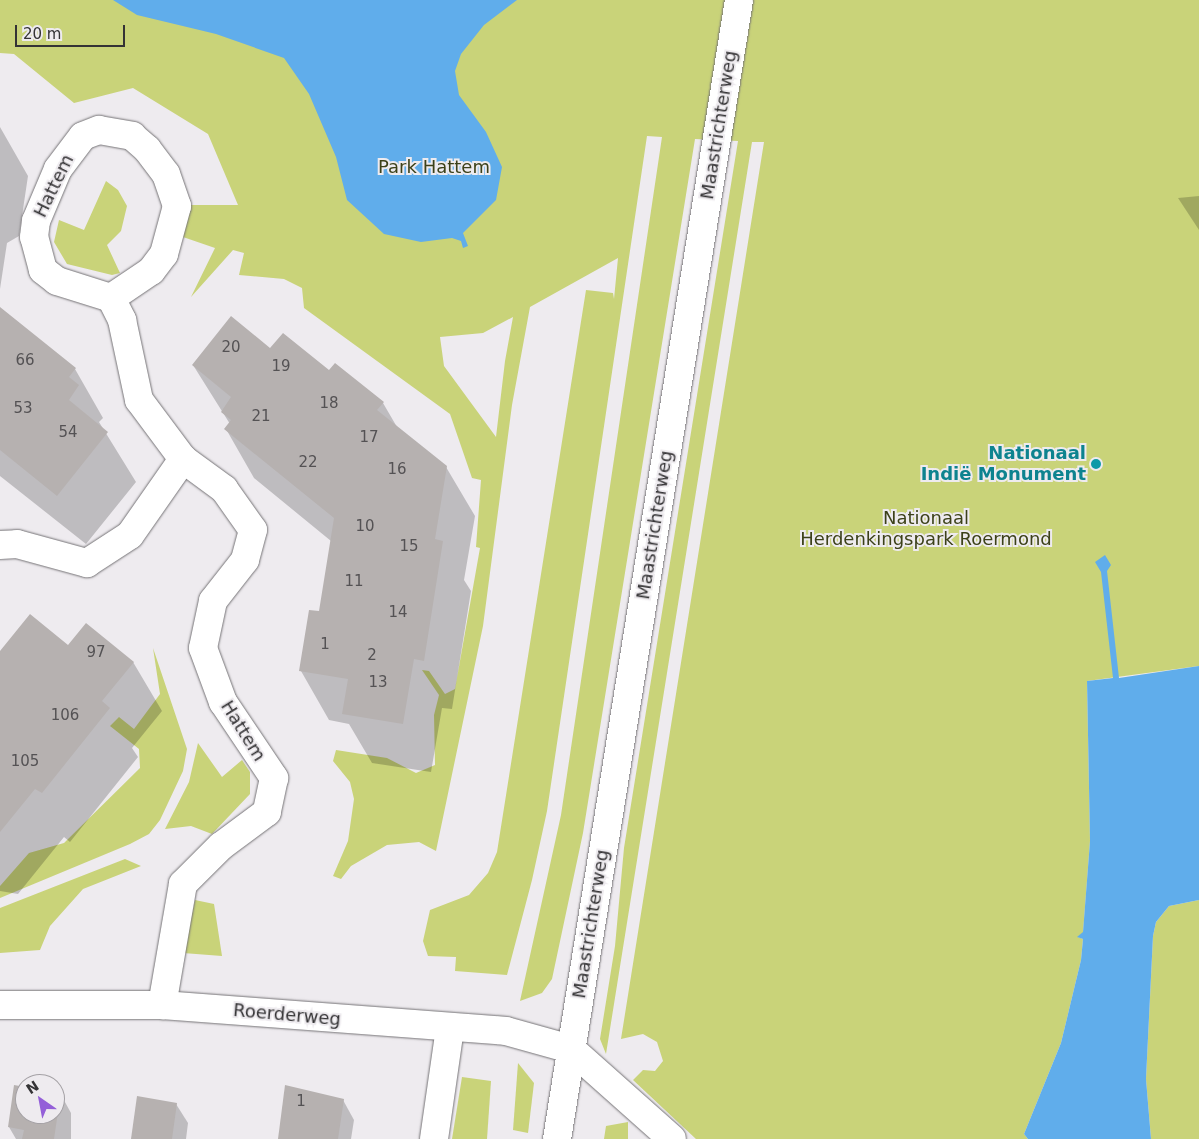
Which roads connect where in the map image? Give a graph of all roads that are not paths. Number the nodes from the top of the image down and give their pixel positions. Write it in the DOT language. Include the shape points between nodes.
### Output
graph roads {
  1 [pos="739,0"];
  2 [pos="111,298"];
  3 [pos="183,459"];
  4 [pos="0,545"];
  5 [pos="0,1005"];
  6 [pos="162,1005"];
  7 [pos="450,1028"];
  8 [pos="571,1049"];
  9 [pos="434,1139"];
  10 [pos="557,1139"];
  11 [pos="672,1139"];
  1 -- 8 [label="street, Maastrichterweg"];
  2 -- 2 [label="street, Hattem" via="151,271 164,254 177,206 166,174 147,149 132,136 99,130 83,136 58,169 36,221 34,237 43,270 57,281"];
  2 -- 3 [label="street, Hattem" via="122,320 138,400"];
  3 -- 4 [label="street" via="130,535 87,563 17,544"];
  3 -- 6 [label="street, Hattem" via="224,489 252,530 246,560 213,601 203,648 223,702 274,778 267,812 221,846 183,884"];
  5 -- 6 [label="street, Roerderweg"];
  6 -- 7 [label="street, Roerderweg"];
  7 -- 8 [label="street, Roerderweg" via="506,1031"];
  7 -- 9 [label="street"];
  8 -- 10 [label="street, Maastrichterweg"];
  8 -- 11 [label="street"];
}
